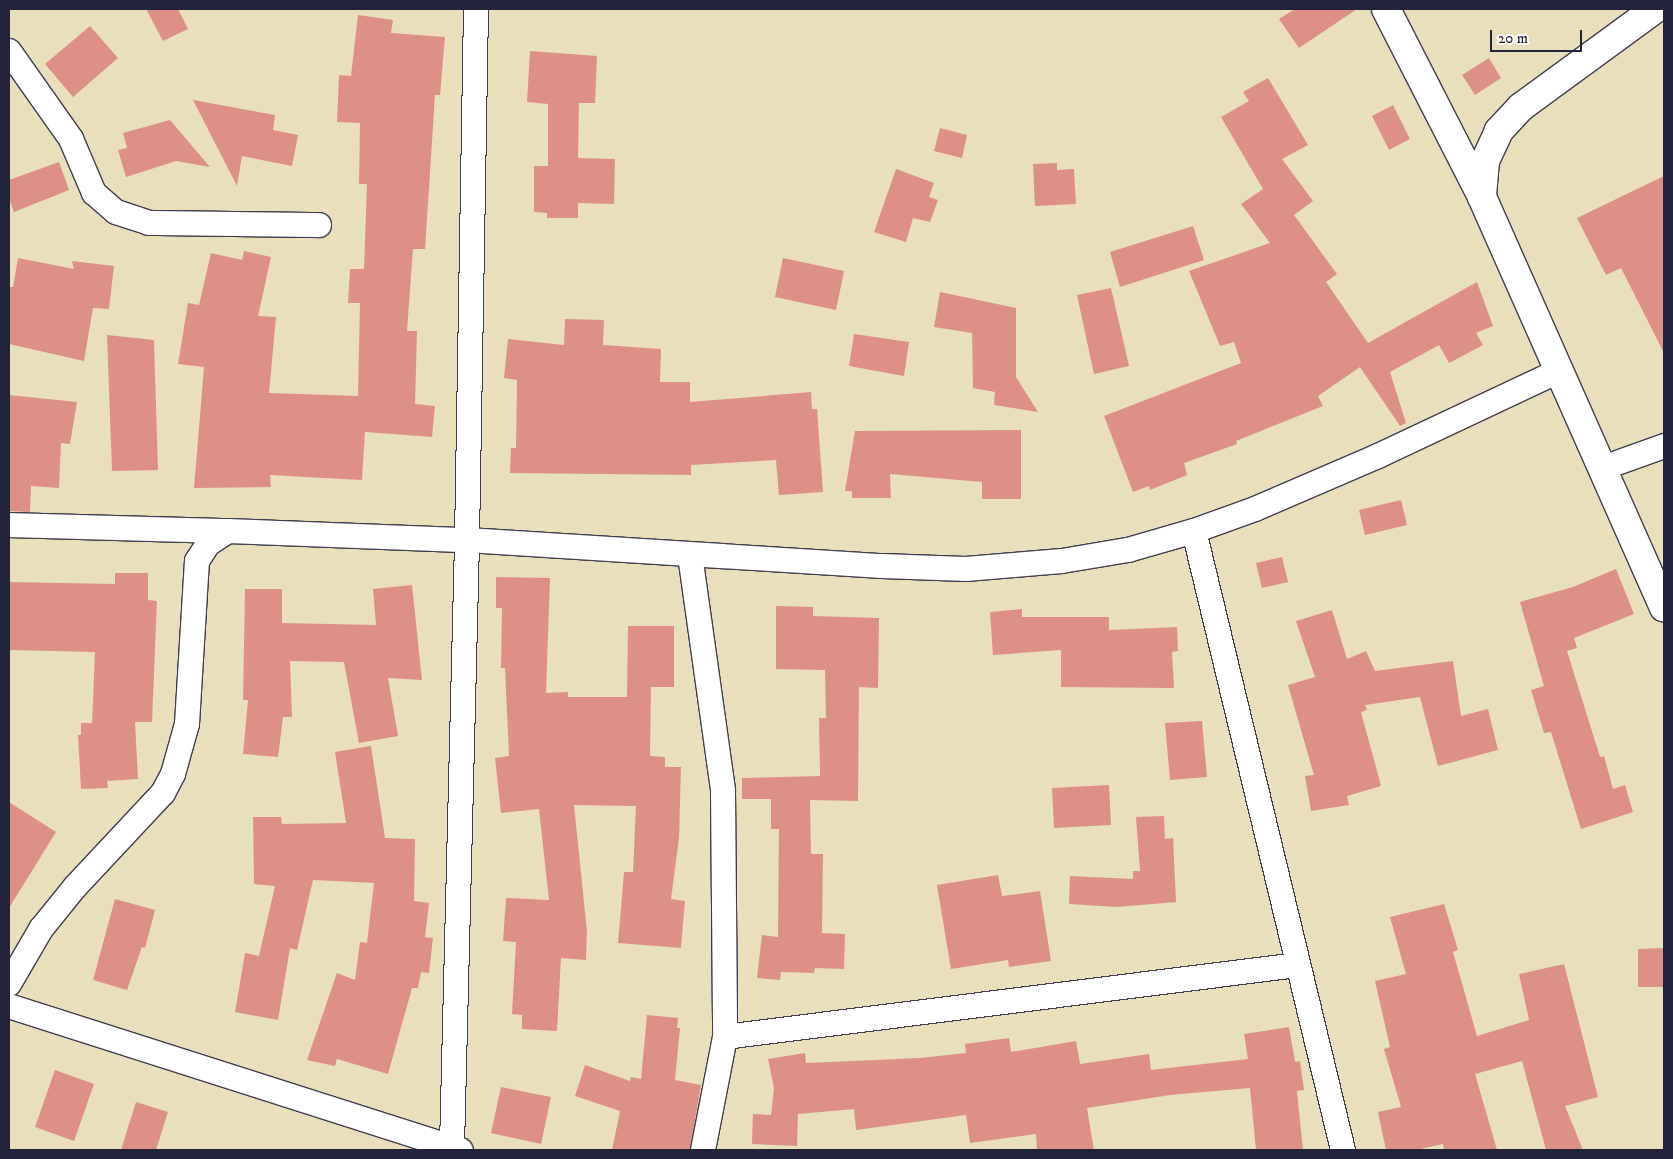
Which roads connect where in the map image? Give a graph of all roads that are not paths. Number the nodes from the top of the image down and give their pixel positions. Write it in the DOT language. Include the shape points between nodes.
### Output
graph roads {
  1 [pos="476,9"];
  2 [pos="1386,9"];
  3 [pos="1655,9"];
  4 [pos="9,51"];
  5 [pos="1482,197"];
  6 [pos="319,225"];
  7 [pos="1559,371"];
  8 [pos="1664,446"];
  9 [pos="1603,468"];
  10 [pos="9,525"];
  11 [pos="228,531"];
  12 [pos="1194,531"];
  13 [pos="467,540"];
  14 [pos="690,555"];
  15 [pos="1664,607"];
  16 [pos="1297,965"];
  17 [pos="9,984"];
  18 [pos="9,1006"];
  19 [pos="725,1037"];
  20 [pos="457,1149"];
  21 [pos="704,1150"];
  22 [pos="1342,1150"];
  1 -- 13 [label="street"];
  2 -- 5 [label="street"];
  3 -- 5 [label="street" via="1521,107 1499,131 1485,161"];
  4 -- 6 [label="street" via="71,139 94,193 116,212 149,223"];
  5 -- 7 [label="street"];
  7 -- 9 [label="street"];
  7 -- 12 [label="street" via="1378,456"];
  8 -- 9 [label="street"];
  9 -- 15 [label="street"];
  10 -- 11 [label="street"];
  11 -- 13 [label="street"];
  11 -- 17 [label="street" via="208,544 196,561 187,724 173,774 163,792 69,894 41,930"];
  12 -- 14 [label="street" via="1128,550 1062,562 966,568"];
  12 -- 16 [label="street"];
  13 -- 14 [label="street"];
  13 -- 20 [label="street"];
  14 -- 19 [label="street" via="723,791"];
  16 -- 19 [label="street"];
  16 -- 22 [label="street"];
  18 -- 20 [label="street"];
  19 -- 21 [label="street"];
}
